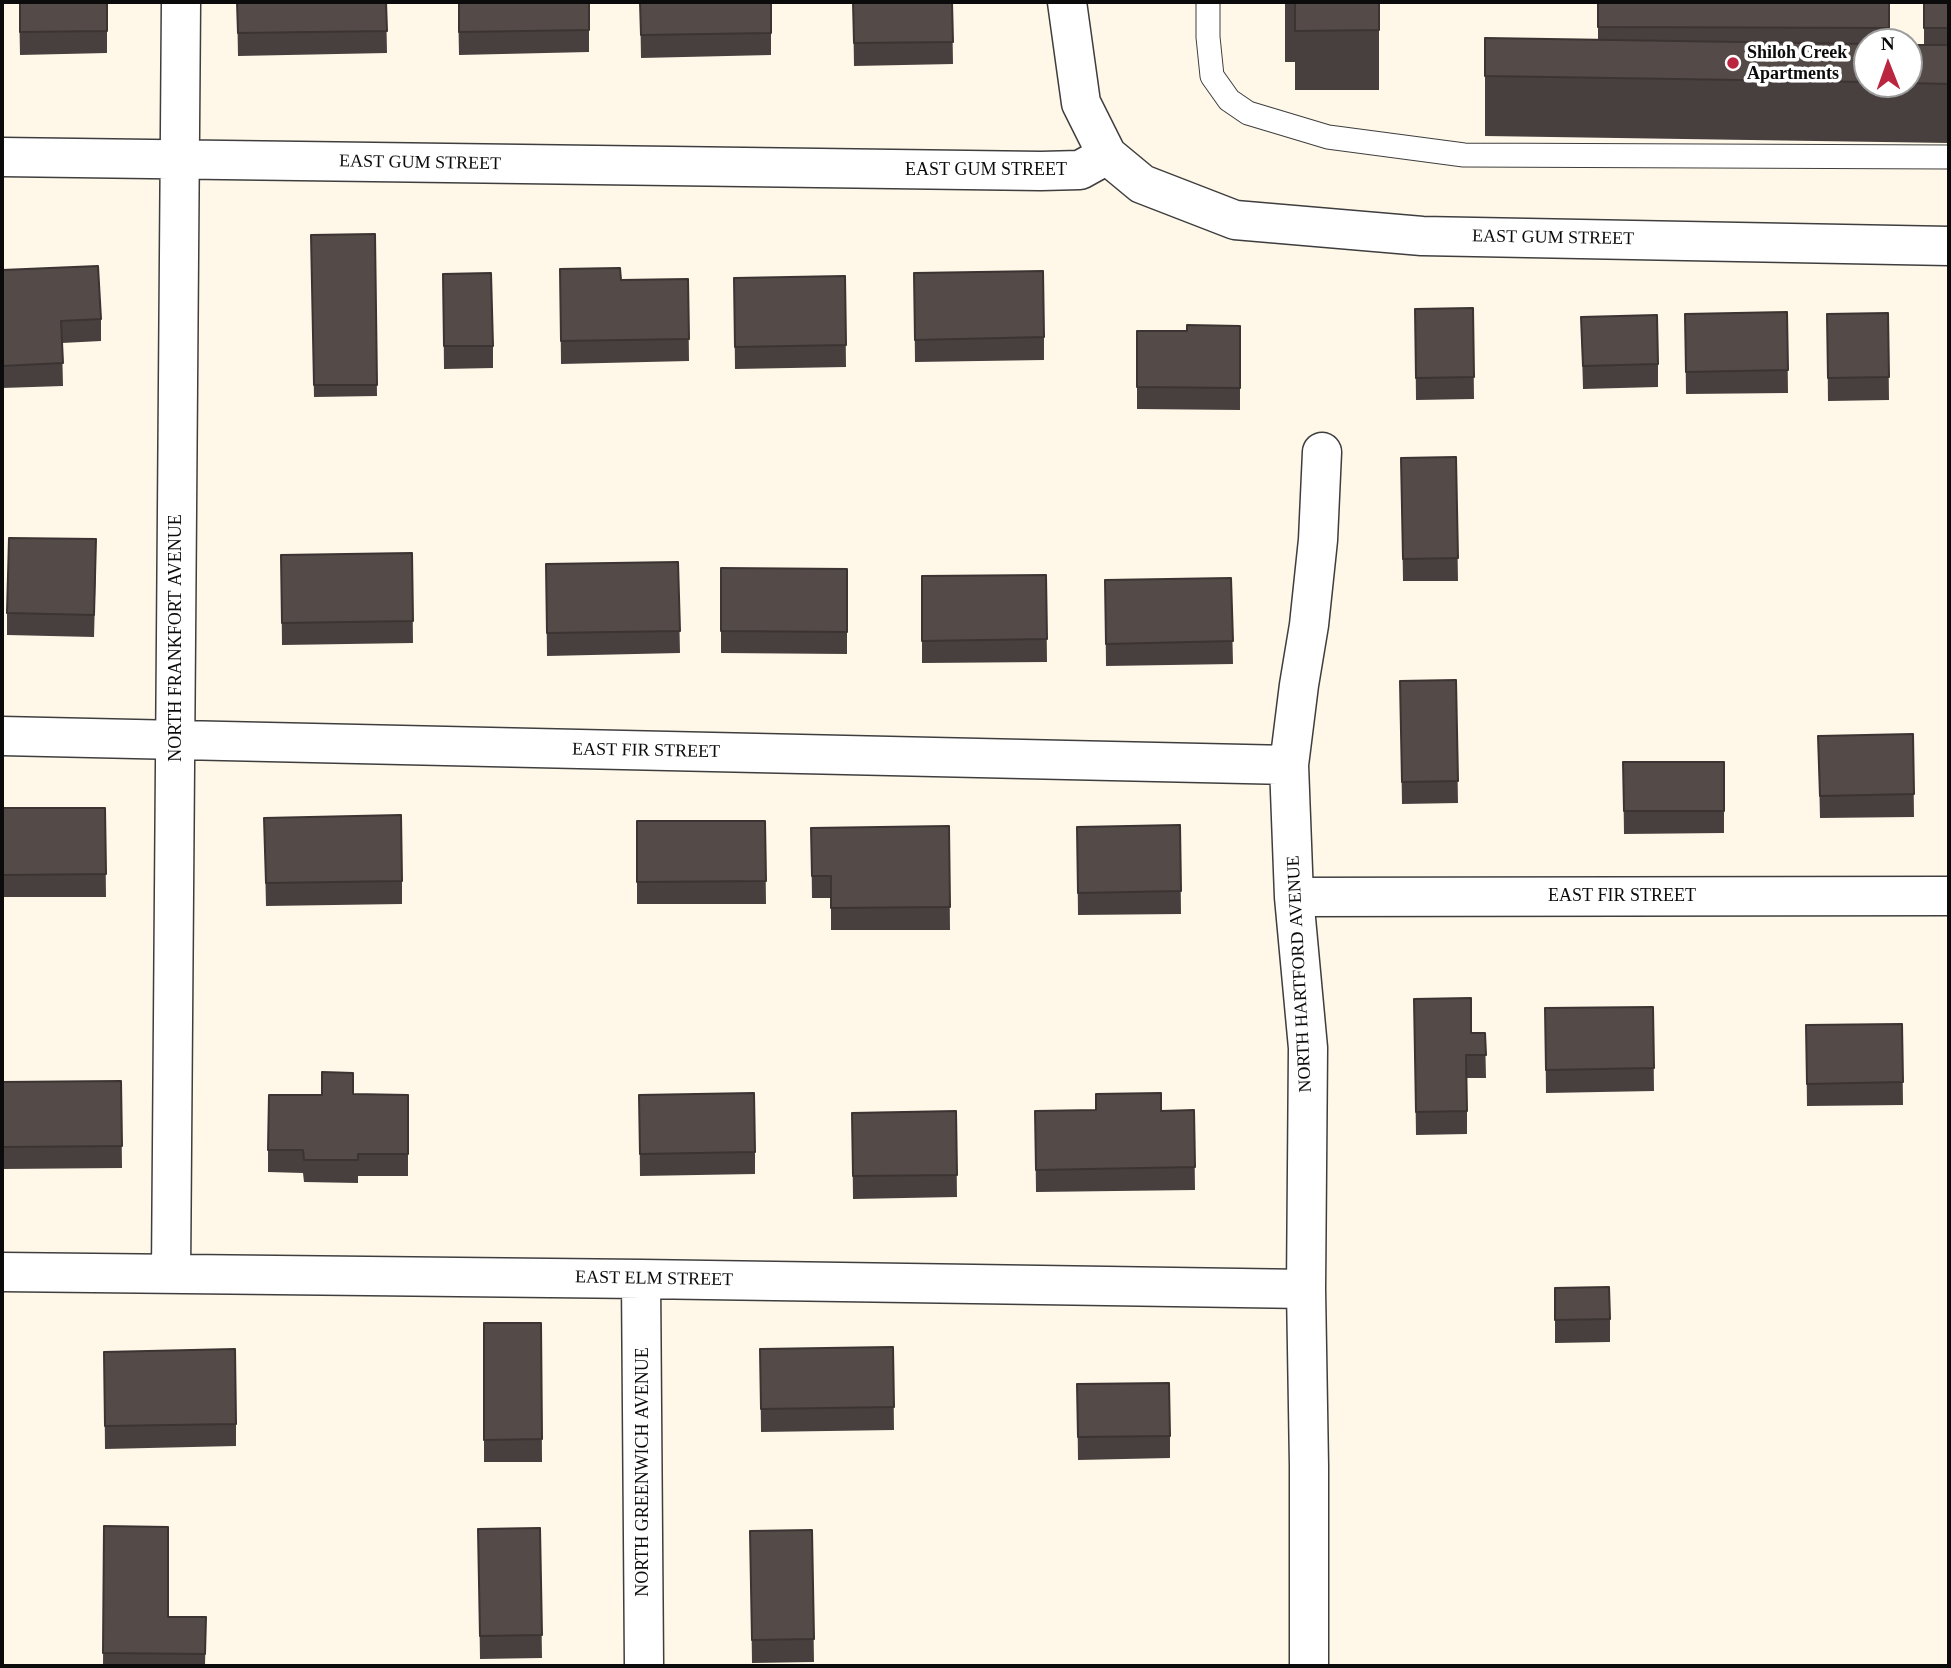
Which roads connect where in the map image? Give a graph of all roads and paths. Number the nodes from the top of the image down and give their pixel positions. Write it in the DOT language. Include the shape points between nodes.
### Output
graph roads {
  1 [pos="181,2"];
  2 [pos="1067,2"];
  3 [pos="1208,2"];
  4 [pos="1107,155"];
  5 [pos="2,157"];
  6 [pos="1949,158"];
  7 [pos="180,160"];
  8 [pos="1949,246"];
  9 [pos="1322,452"];
  10 [pos="2,736"];
  11 [pos="175,740"];
  12 [pos="1289,765"];
  13 [pos="1949,896"];
  14 [pos="1294,897"];
  15 [pos="2,1272"];
  16 [pos="171,1274"];
  17 [pos="641,1279"];
  18 [pos="1306,1289"];
  19 [pos="644,1666"];
  20 [pos="1309,1666"];
  1 -- 7 [label="street, NORTH FRANKFORT AVENUE"];
  2 -- 4 [label="street" via="1081,103"];
  3 -- 6 [label="lane" via="1212,76 1229,100 1248,114 1328,137 1464,155"];
  4 -- 7 [label="street, EAST GUM STREET" via="1080,170 1041,171"];
  4 -- 8 [label="street, EAST GUM STREET" via="1142,184 1235,220 1422,236"];
  5 -- 7 [label="street, EAST GUM STREET"];
  7 -- 11 [label="street, NORTH FRANKFORT AVENUE"];
  9 -- 12 [label="street, NORTH HARTFORD AVENUE" via="1318,540"];
  10 -- 11 [label="street, EAST FIR STREET"];
  11 -- 12 [label="street, EAST FIR STREET"];
  11 -- 16 [label="street, NORTH FRANKFORT AVENUE"];
  12 -- 14 [label="street, NORTH HARTFORD AVENUE"];
  13 -- 14 [label="street, EAST FIR STREET"];
  14 -- 18 [label="street, NORTH HARTFORD AVENUE" via="1308,1048"];
  15 -- 16 [label="street, EAST ELM STREET"];
  16 -- 17 [label="street, EAST ELM STREET"];
  17 -- 18 [label="street, EAST ELM STREET"];
  17 -- 19 [label="street, NORTH GREENWICH AVENUE"];
  18 -- 20 [label="street, NORTH HARTFORD AVENUE"];
}
